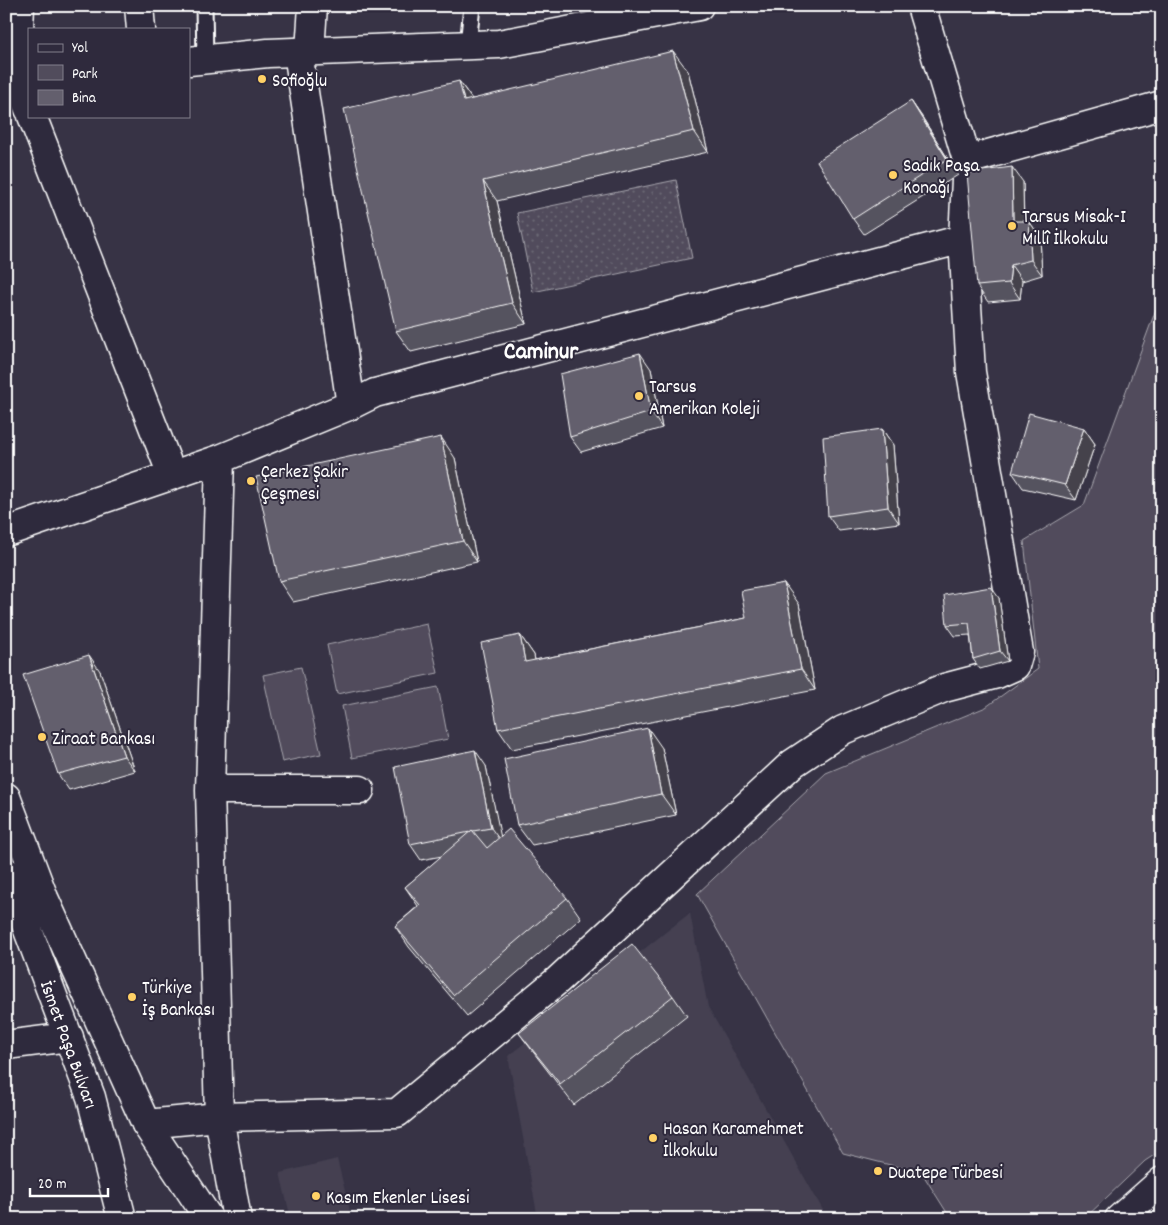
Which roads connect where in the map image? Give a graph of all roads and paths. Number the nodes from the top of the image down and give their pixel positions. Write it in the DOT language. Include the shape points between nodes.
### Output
graph roads {
  1 [pos="20,6"];
  2 [pos="139,6"];
  3 [pos="204,6"];
  4 [pos="313,6"];
  5 [pos="472,6"];
  6 [pos="698,6"];
  7 [pos="921,6"];
  8 [pos="141,28"];
  9 [pos="468,45"];
  10 [pos="304,51"];
  11 [pos="197,60"];
  12 [pos="17,79"];
  13 [pos="1162,105"];
  14 [pos="28,106"];
  15 [pos="33,118"];
  16 [pos="967,160"];
  17 [pos="963,239"];
  18 [pos="351,405"];
  19 [pos="220,459"];
  20 [pos="172,475"];
  21 [pos="6,532"];
  22 [pos="210,790"];
  23 [pos="360,790"];
  24 [pos="6,797"];
  25 [pos="6,872"];
  26 [pos="69,1037"];
  27 [pos="6,1045"];
  28 [pos="219,1117"];
  29 [pos="146,1124"];
  30 [pos="1162,1181"];
  31 [pos="122,1219"];
  32 [pos="208,1219"];
  33 [pos="237,1219"];
  34 [pos="1119,1219"];
  1 -- 12 [label="street"];
  2 -- 8 [label="street"];
  3 -- 11 [label="lane"];
  4 -- 10 [label="street"];
  5 -- 9 [label="lane"];
  6 -- 9 [label="street" via="499,44"];
  7 -- 16 [label="street"];
  9 -- 10 [label="street"];
  10 -- 11 [label="street"];
  10 -- 18 [label="street"];
  12 -- 14 [label="street"];
  13 -- 16 [label="street"];
  15 -- 20 [label="street"];
  16 -- 17 [label="street"];
  17 -- 18 [label="street" via="375,392"];
  17 -- 28 [label="street" via="971,372 1019,652 1015,666 944,688 844,730 792,764 558,980 397,1113"];
  18 -- 19 [label="street"];
  19 -- 20 [label="street"];
  19 -- 22 [label="street"];
  20 -- 21 [label="street"];
  22 -- 23 [label="street"];
  22 -- 28 [label="street"];
  24 -- 29 [label="street" via="44,898"];
  25 -- 26 [label="street, İsmet Paşa Bulvarı"];
  26 -- 27 [label="street"];
  26 -- 31 [label="street, İsmet Paşa Bulvarı" via="90,1097"];
  28 -- 29 [label="street"];
  28 -- 33 [label="street"];
  29 -- 32 [label="street"];
  30 -- 34 [label="street"];
}
